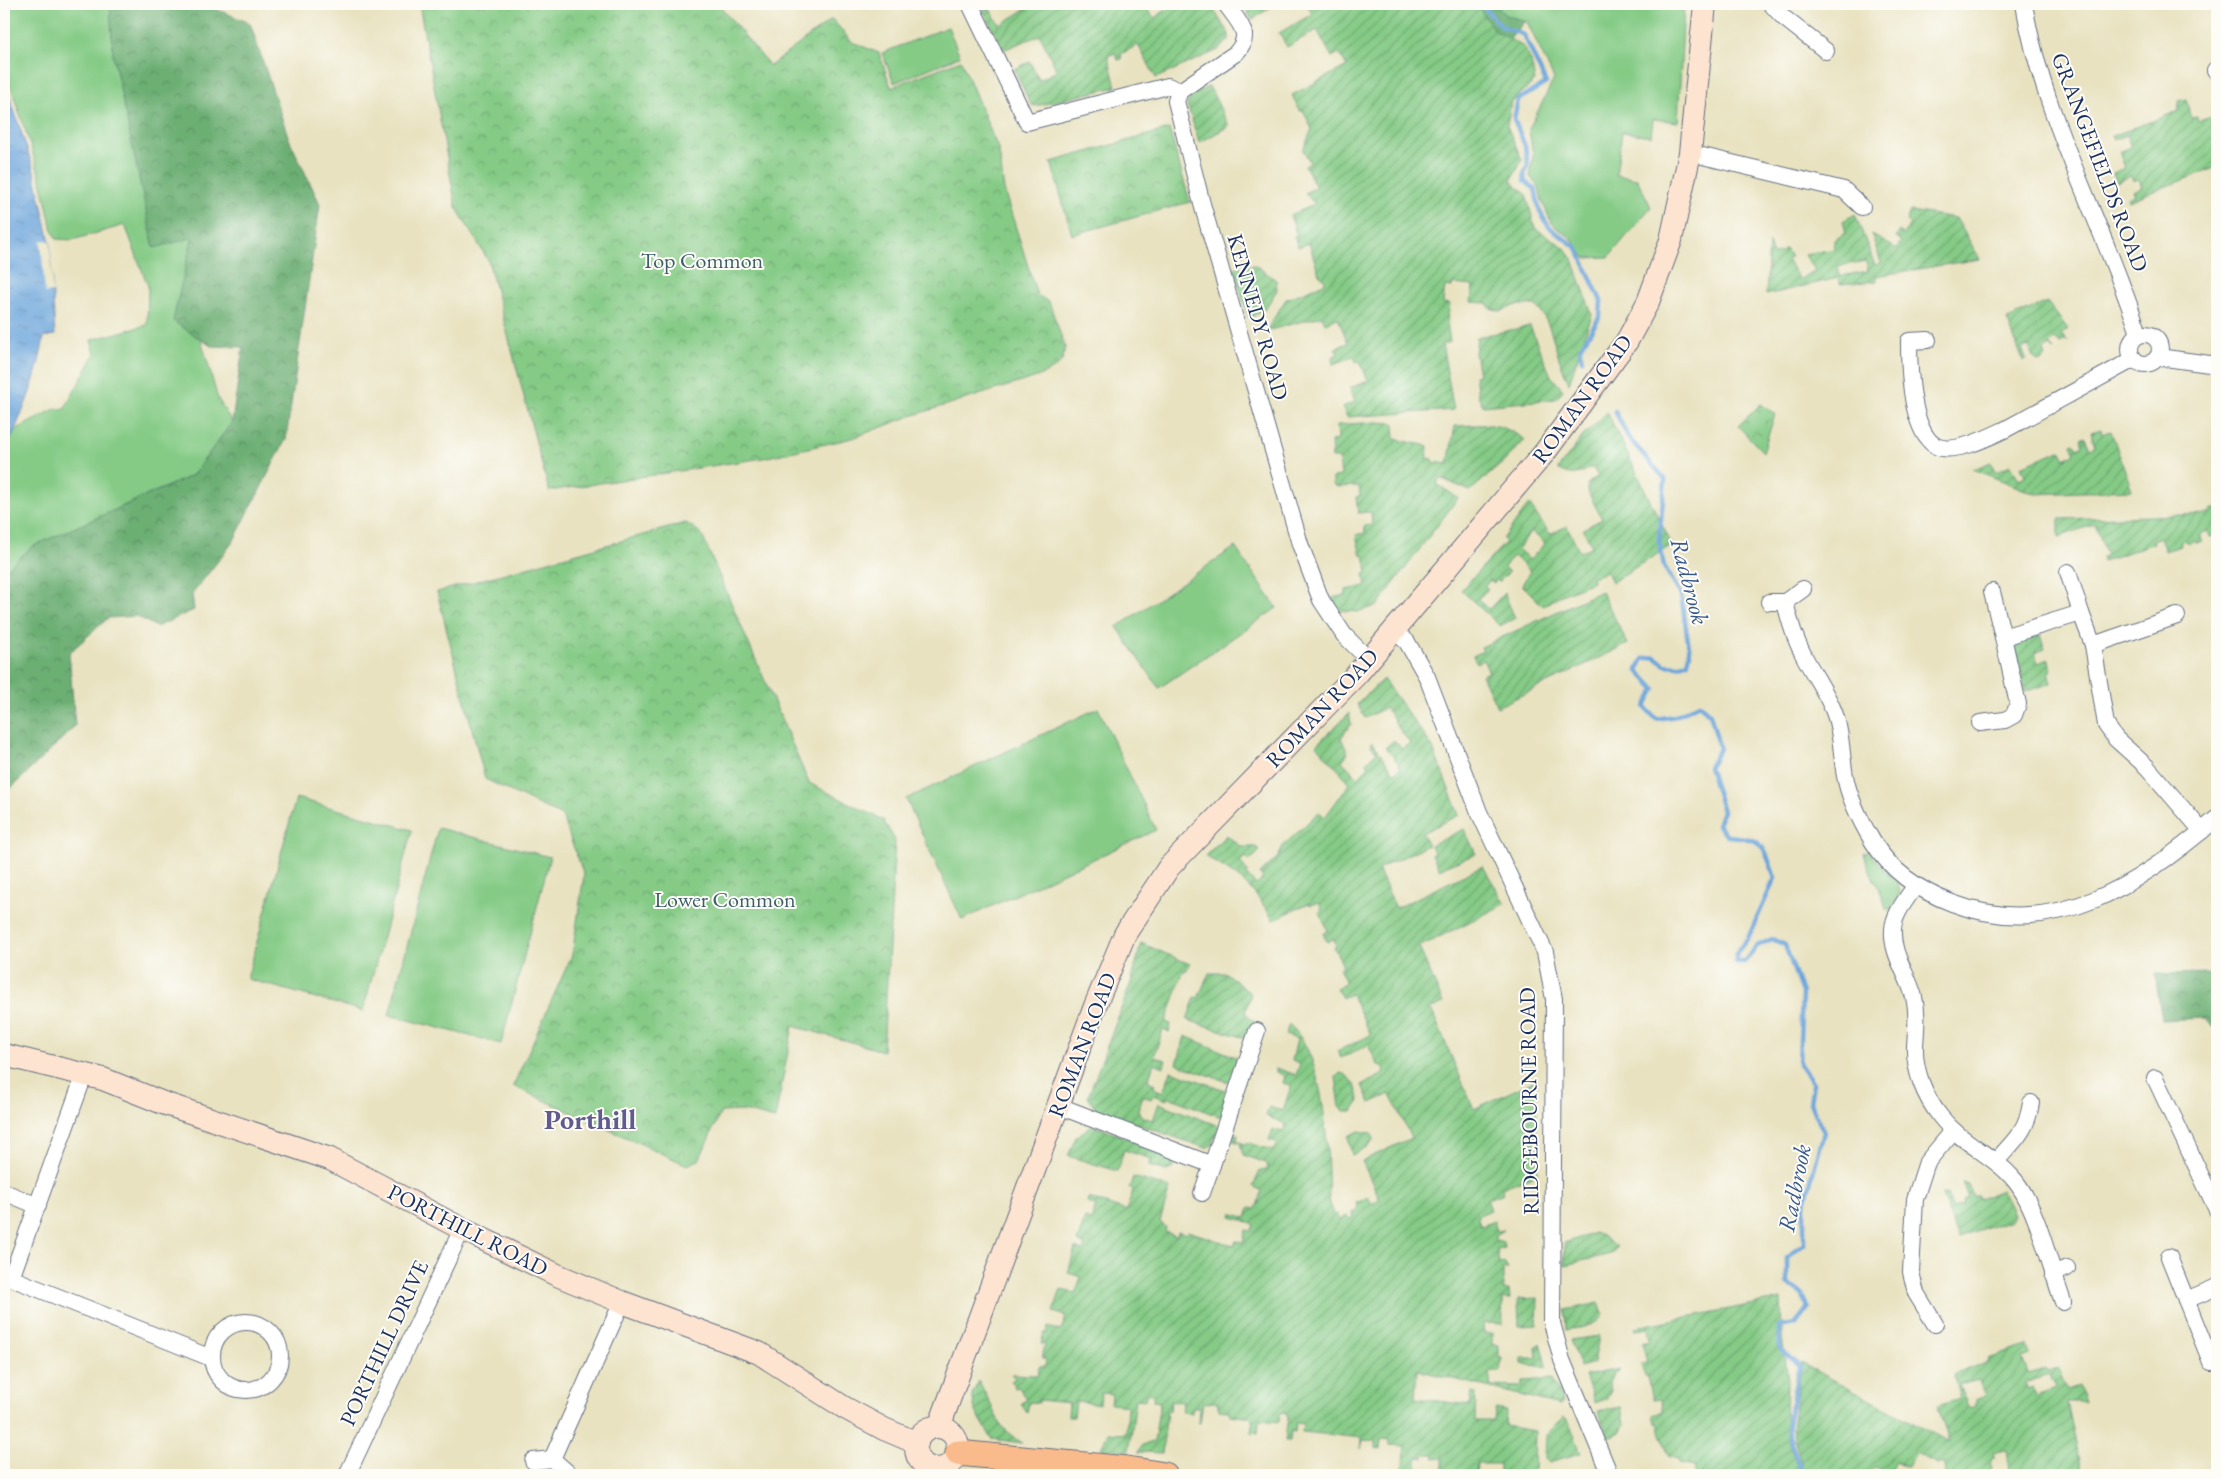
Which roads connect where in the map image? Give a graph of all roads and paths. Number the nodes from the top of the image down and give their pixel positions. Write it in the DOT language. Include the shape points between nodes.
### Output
graph roads {
  1 [pos="970,4"];
  2 [pos="1226,4"];
  3 [pos="1705,4"];
  4 [pos="1771,4"];
  5 [pos="2024,4"];
  6 [pos="1826,50"];
  7 [pos="1180,91"];
  8 [pos="1690,153"];
  9 [pos="1862,207"];
  10 [pos="2139,334"];
  11 [pos="1928,340"];
  12 [pos="2158,357"];
  13 [pos="2134,359"];
  14 [pos="2217,365"];
  15 [pos="2068,572"];
  16 [pos="1803,590"];
  17 [pos="1992,592"];
  18 [pos="2081,613"];
  19 [pos="2177,616"];
  20 [pos="1394,630"];
  21 [pos="2003,637"];
  22 [pos="2093,645"];
  23 [pos="1369,660"];
  24 [pos="1980,723"];
  25 [pos="2217,818"];
  26 [pos="2202,831"];
  27 [pos="1915,886"];
  28 [pos="1257,1031"];
  29 [pos="4,1055"];
  30 [pos="85,1074"];
  31 [pos="2155,1078"];
  32 [pos="2031,1103"];
  33 [pos="1058,1106"];
  34 [pos="1953,1131"];
  35 [pos="1996,1161"];
  36 [pos="1212,1165"];
  37 [pos="4,1192"];
  38 [pos="1202,1193"];
  39 [pos="38,1206"];
  40 [pos="2217,1210"];
  41 [pos="462,1229"];
  42 [pos="2169,1257"];
  43 [pos="7,1277"];
  44 [pos="2217,1287"];
  45 [pos="2186,1300"];
  46 [pos="622,1302"];
  47 [pos="2063,1302"];
  48 [pos="1935,1324"];
  49 [pos="211,1358"];
  50 [pos="2211,1362"];
  51 [pos="939,1427"];
  52 [pos="917,1443"];
  53 [pos="958,1453"];
  54 [pos="552,1459"];
  55 [pos="533,1461"];
  56 [pos="925,1471"];
  57 [pos="567,1472"];
  58 [pos="347,1475"];
  59 [pos="1165,1475"];
  60 [pos="1610,1475"];
  1 -- 7 [label="street" via="1027,122 1168,86"];
  2 -- 7 [label="street" via="1244,32 1246,39 1243,45 1236,54"];
  3 -- 8 [label="main road, ROMAN ROAD"];
  4 -- 6 [label="street"];
  5 -- 10 [label="street, GRANGEFIELDS ROAD" via="2029,38 2052,111 2106,241"];
  7 -- 23 [label="street, KENNEDY ROAD" via="1176,100 1202,204 1300,544 1321,600 1344,635"];
  8 -- 9 [label="street" via="1844,190"];
  8 -- 20 [label="main road, ROMAN ROAD" via="1665,260 1627,341 1544,452"];
  10 -- 12 [label="street" via="2149,334 2157,339"];
  10 -- 13 [label="street" via="2130,345"];
  11 -- 13 [label="street" via="1901,341 1909,363 1914,404 1924,434 1936,446 1953,449 1999,432"];
  12 -- 13 [label="street" via="2146,364"];
  12 -- 14 [label="street"];
  15 -- 18 [label="street"];
  16 -- 27 [label="street" via="1777,602 1835,714 1845,777 1860,819 1881,853"];
  17 -- 21 [label="street"];
  18 -- 21 [label="street"];
  18 -- 22 [label="street"];
  19 -- 22 [label="street"];
  20 -- 23 [label="main road, ROMAN ROAD"];
  20 -- 60 [label="street, RIDGEBOURNE ROAD" via="1407,642 1423,668 1479,812 1545,952 1554,999 1552,1323 1562,1360"];
  21 -- 24 [label="street" via="2018,704 2014,715 2004,720"];
  22 -- 26 [label="street" via="2106,724 2116,739 2147,767"];
  23 -- 33 [label="main road, ROMAN ROAD" via="1169,867 1125,934"];
  25 -- 26 [label="street"];
  26 -- 27 [label="street" via="2150,871 2092,902 2054,913 2016,917 1973,911"];
  27 -- 34 [label="street" via="1895,916 1894,944 1917,1011 1915,1048 1922,1083 1929,1101"];
  28 -- 36 [label="street"];
  29 -- 30 [label="main road, PORTHILL ROAD"];
  30 -- 39 [label="street"];
  30 -- 41 [label="main road, PORTHILL ROAD" via="330,1159"];
  31 -- 40 [label="street"];
  32 -- 35 [label="street" via="2034,1123"];
  33 -- 36 [label="street"];
  33 -- 51 [label="main road, ROMAN ROAD"];
  34 -- 35 [label="street"];
  34 -- 48 [label="street" via="1927,1162 1915,1199 1912,1272 1916,1293"];
  35 -- 47 [label="street" via="2019,1186 2031,1208 2060,1271"];
  36 -- 38 [label="street"];
  37 -- 39 [label="street"];
  39 -- 43 [label="street"];
  41 -- 46 [label="main road, PORTHILL ROAD"];
  41 -- 58 [label="street, PORTHILL DRIVE"];
  42 -- 45 [label="street"];
  43 -- 49 [label="street"];
  44 -- 45 [label="street"];
  45 -- 50 [label="street"];
  46 -- 52 [label="main road, PORTHILL ROAD" via="759,1353 845,1408"];
  46 -- 54 [label="street"];
  49 -- 49 [label="street" via="213,1346 223,1330 246,1322 269,1331 276,1341 280,1359 278,1369 264,1385 253,1390 239,1390 228,1386 216,1375"];
  51 -- 52 [label="main road" via="923,1432"];
  51 -- 53 [label="main road" via="952,1433 957,1440"];
  52 -- 56 [label="main road"];
  53 -- 56 [label="main road" via="947,1468"];
  53 -- 59 [label="main road"];
  54 -- 55 [label="street"];
  54 -- 57 [label="street"];
}
